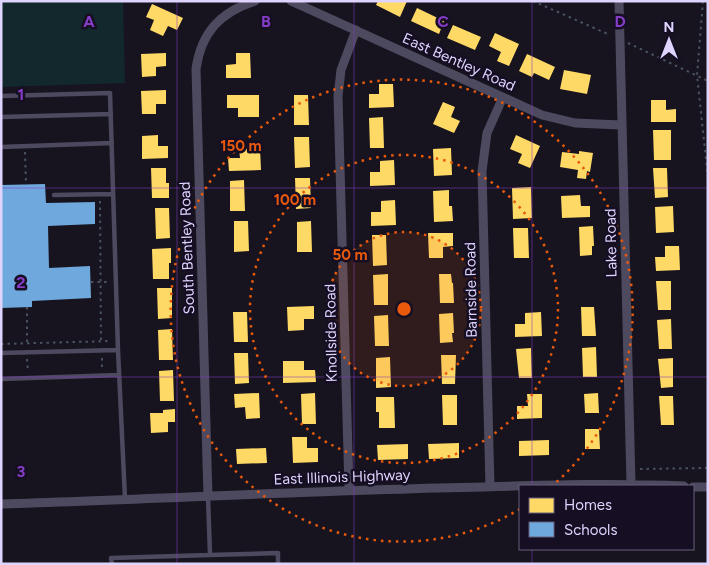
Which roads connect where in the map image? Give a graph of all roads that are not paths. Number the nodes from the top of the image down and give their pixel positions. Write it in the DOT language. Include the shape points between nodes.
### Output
graph roads {
  1 [pos="255,1"];
  2 [pos="291,1"];
  3 [pos="619,1"];
  4 [pos="356,30"];
  5 [pos="1,96"];
  6 [pos="503,97"];
  7 [pos="111,114"];
  8 [pos="1,117"];
  9 [pos="622,125"];
  10 [pos="112,143"];
  11 [pos="1,147"];
  12 [pos="114,194"];
  13 [pos="54,195"];
  14 [pos="118,350"];
  15 [pos="1,353"];
  16 [pos="119,375"];
  17 [pos="1,379"];
  18 [pos="631,484"];
  19 [pos="584,485"];
  20 [pos="658,485"];
  21 [pos="519,486"];
  22 [pos="490,487"];
  23 [pos="694,487"];
  24 [pos="708,487"];
  25 [pos="349,489"];
  26 [pos="208,497"];
  27 [pos="125,500"];
  28 [pos="1,504"];
  29 [pos="210,555"];
  30 [pos="112,564"];
  31 [pos="278,564"];
  1 -- 26 [label="street, South Bentley Road" via="232,10 218,21 202,47 196,70"];
  2 -- 4 [label="street, East Bentley Road"];
  3 -- 9 [label="street, Lake Road"];
  4 -- 6 [label="street, East Bentley Road"];
  4 -- 25 [label="street, Knollside Road" via="341,70 338,96"];
  5 -- 7 [label="lane" via="110,93"];
  6 -- 9 [label="street, East Bentley Road" via="552,118 590,125"];
  6 -- 22 [label="street, Barnside Road" via="488,133 482,171"];
  7 -- 8 [label="lane"];
  7 -- 10 [label="lane"];
  9 -- 18 [label="street, Lake Road"];
  10 -- 11 [label="lane"];
  10 -- 12 [label="lane"];
  12 -- 13 [label="lane"];
  12 -- 14 [label="lane"];
  14 -- 15 [label="lane"];
  14 -- 16 [label="lane"];
  16 -- 17 [label="lane"];
  16 -- 27 [label="lane"];
  18 -- 19 [label="street, East Illinois Highway"];
  18 -- 20 [label="street, East Illinois Highway"];
  21 -- 22 [label="street, East Illinois Highway"];
  22 -- 25 [label="street, East Illinois Highway"];
  23 -- 24 [label="street"];
  25 -- 26 [label="street, East Illinois Highway"];
  26 -- 27 [label="street, East Illinois Highway"];
  26 -- 29 [label="lane"];
  27 -- 28 [label="street, East Illinois Highway"];
  29 -- 30 [label="lane" via="111,558"];
  29 -- 31 [label="lane" via="278,553"];
}
